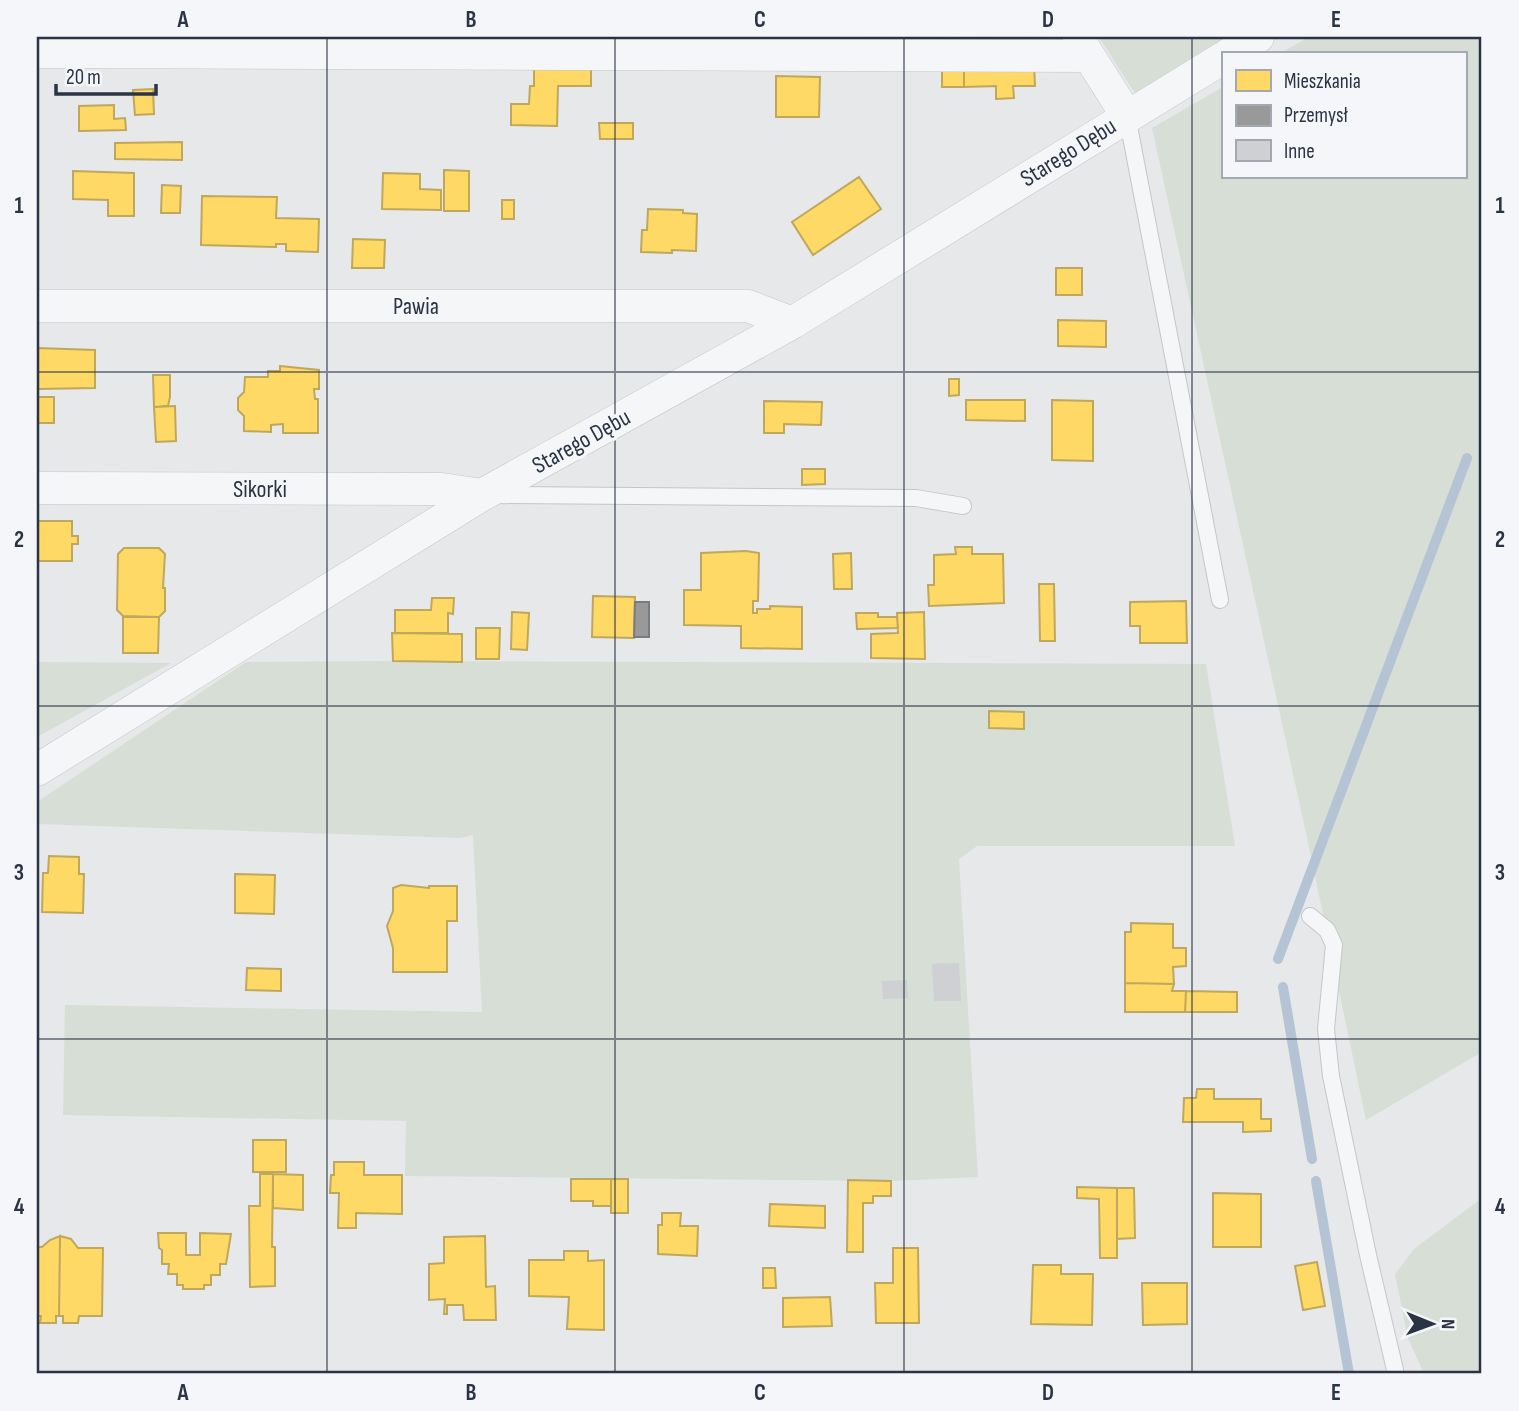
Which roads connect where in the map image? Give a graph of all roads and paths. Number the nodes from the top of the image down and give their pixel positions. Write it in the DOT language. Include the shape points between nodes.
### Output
graph roads {
  1 [pos="1258,37"];
  2 [pos="1083,46"];
  3 [pos="37,52"];
  4 [pos="1232,52"];
  5 [pos="1222,59"];
  6 [pos="1127,116"];
  7 [pos="37,306"];
  8 [pos="792,323"];
  9 [pos="37,488"];
  10 [pos="482,495"];
  11 [pos="963,506"];
  12 [pos="1220,600"];
  13 [pos="37,770"];
  14 [pos="1310,916"];
  15 [pos="1395,1374"];
  1 -- 4 [label="street"];
  2 -- 3 [label="street"];
  2 -- 6 [label="street"];
  5 -- 6 [label="street, Starego Dębu"];
  6 -- 8 [label="street, Starego Dębu"];
  6 -- 12 [label="lane"];
  7 -- 8 [label="street, Pawia" via="748,306"];
  8 -- 10 [label="street, Starego Dębu"];
  9 -- 10 [label="street, Sikorki" via="442,489"];
  10 -- 11 [label="lane" via="916,498"];
  10 -- 13 [label="street, Starego Dębu"];
  14 -- 15 [label="lane" via="1334,945 1326,1029 1331,1076"];
}
